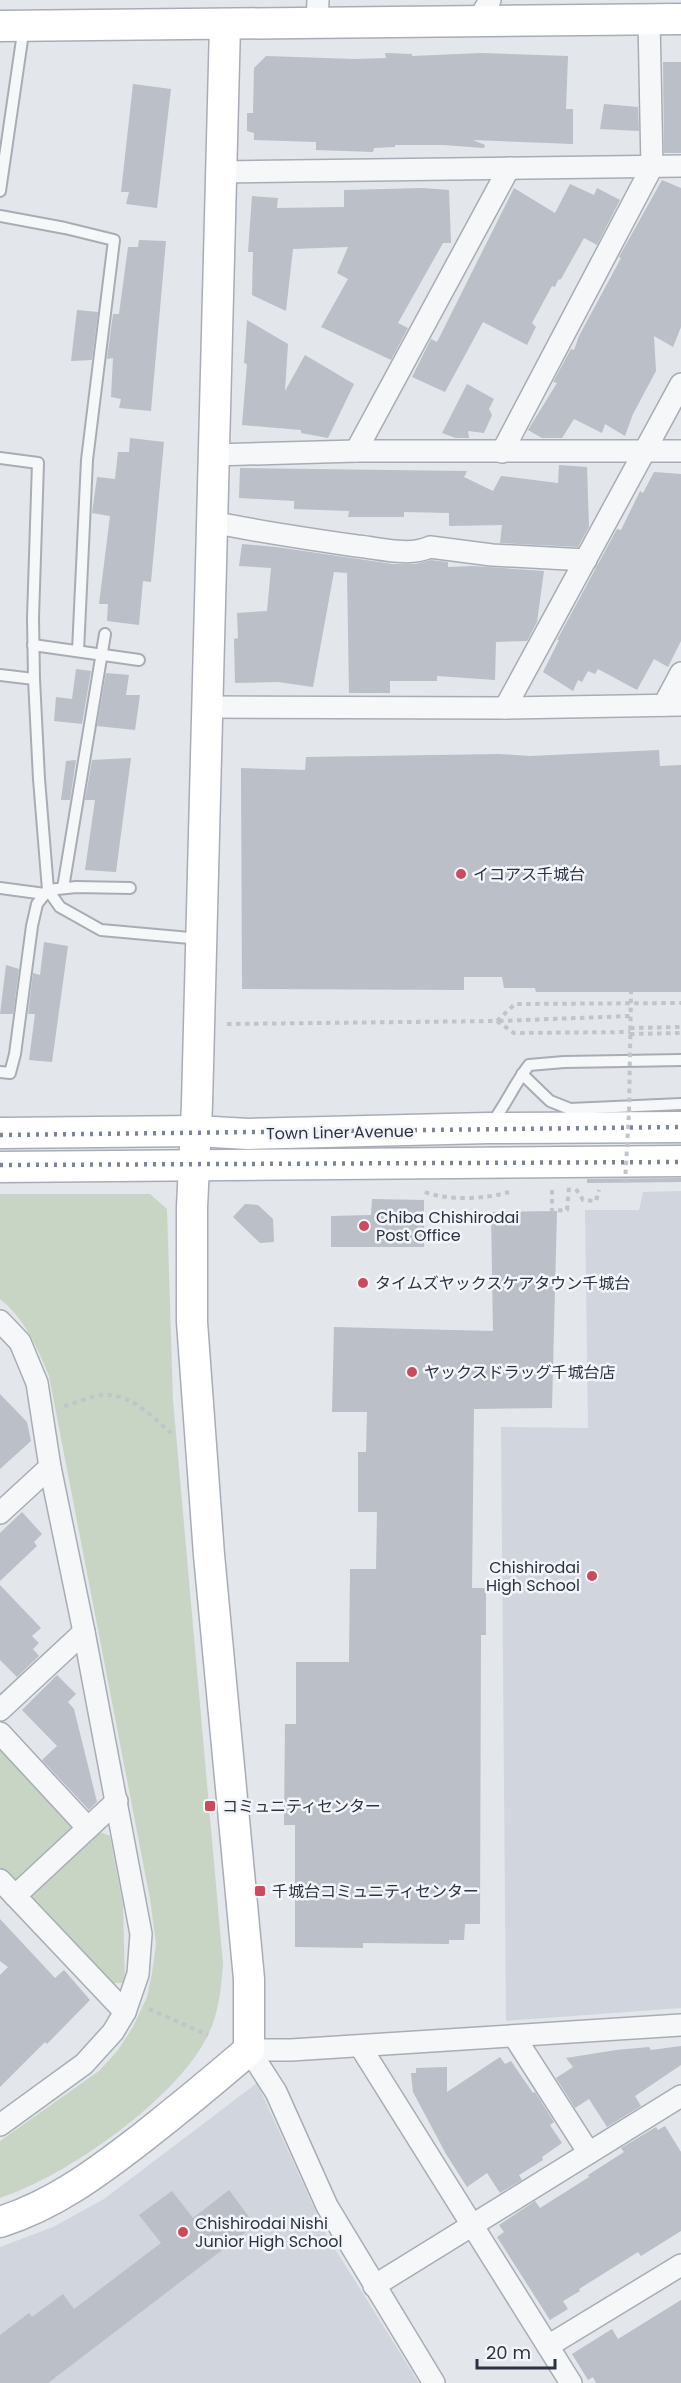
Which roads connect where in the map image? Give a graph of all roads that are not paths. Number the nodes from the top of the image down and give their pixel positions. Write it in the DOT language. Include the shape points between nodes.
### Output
graph roads {
  1 [pos="317,11"];
  2 [pos="484,11"];
  3 [pos="681,19"];
  4 [pos="649,20"];
  5 [pos="225,25"];
  6 [pos="12,26"];
  7 [pos="681,166"];
  8 [pos="652,167"];
  9 [pos="509,168"];
  10 [pos="222,172"];
  11 [pos="0,192"];
  12 [pos="0,216"];
  13 [pos="681,384"];
  14 [pos="681,451"];
  15 [pos="356,452"];
  16 [pos="501,452"];
  17 [pos="645,452"];
  18 [pos="214,455"];
  19 [pos="0,458"];
  20 [pos="212,522"];
  21 [pos="586,560"];
  22 [pos="105,634"];
  23 [pos="33,645"];
  24 [pos="78,651"];
  25 [pos="102,654"];
  26 [pos="139,660"];
  27 [pos="681,673"];
  28 [pos="0,675"];
  29 [pos="34,679"];
  30 [pos="672,705"];
  31 [pos="207,707"];
  32 [pos="505,708"];
  33 [pos="0,888"];
  34 [pos="63,888"];
  35 [pos="130,888"];
  36 [pos="47,892"];
  37 [pos="201,939"];
  38 [pos="681,1060"];
  39 [pos="0,1072"];
  40 [pos="522,1074"];
  41 [pos="681,1104"];
  42 [pos="681,1127"];
  43 [pos="488,1128"];
  44 [pos="196,1131"];
  45 [pos="0,1133"];
  46 [pos="681,1161"];
  47 [pos="194,1164"];
  48 [pos="0,1167"];
  49 [pos="0,1321"];
  50 [pos="50,1467"];
  51 [pos="0,1513"];
  52 [pos="84,1632"];
  53 [pos="0,1710"];
  54 [pos="0,1733"];
  55 [pos="117,1801"];
  56 [pos="88,1828"];
  57 [pos="0,1880"];
  58 [pos="15,1896"];
  59 [pos="134,2009"];
  60 [pos="681,2025"];
  61 [pos="514,2036"];
  62 [pos="360,2046"];
  63 [pos="249,2050"];
  64 [pos="681,2096"];
  65 [pos="2,2121"];
  66 [pos="588,2153"];
  67 [pos="0,2222"];
  68 [pos="472,2225"];
  69 [pos="681,2265"];
  70 [pos="374,2286"];
  71 [pos="548,2346"];
  72 [pos="434,2383"];
  73 [pos="571,2383"];
  1 -- 2 [label="street"];
  1 -- 5 [label="street"];
  2 -- 4 [label="street"];
  3 -- 4 [label="street"];
  4 -- 8 [label="street"];
  5 -- 6 [label="street"];
  5 -- 10 [label="street"];
  6 -- 11 [label="lane"];
  7 -- 8 [label="street"];
  8 -- 9 [label="street"];
  8 -- 16 [label="street"];
  9 -- 10 [label="street"];
  9 -- 15 [label="street"];
  10 -- 18 [label="street"];
  12 -- 24 [label="lane" via="114,240 87,460"];
  13 -- 17 [label="street"];
  14 -- 17 [label="street"];
  15 -- 16 [label="street"];
  15 -- 18 [label="street"];
  16 -- 17 [label="street"];
  17 -- 21 [label="street"];
  18 -- 20 [label="street"];
  19 -- 23 [label="lane" via="38,463"];
  20 -- 21 [label="street" via="287,537 392,550 421,552 430,547"];
  20 -- 31 [label="street"];
  21 -- 32 [label="street"];
  22 -- 25 [label="lane"];
  23 -- 24 [label="lane"];
  23 -- 29 [label="lane"];
  24 -- 25 [label="lane"];
  25 -- 26 [label="lane"];
  25 -- 34 [label="lane"];
  27 -- 30 [label="street"];
  28 -- 29 [label="lane"];
  29 -- 36 [label="lane"];
  30 -- 32 [label="street"];
  31 -- 32 [label="street"];
  31 -- 37 [label="street"];
  33 -- 36 [label="lane"];
  34 -- 35 [label="lane"];
  34 -- 36 [label="lane"];
  36 -- 37 [label="lane" via="60,907 101,930"];
  36 -- 39 [label="lane" via="37,904 32,926 15,1054 9,1073"];
  37 -- 44 [label="street"];
  38 -- 40 [label="lane" via="529,1065"];
  40 -- 41 [label="lane" via="550,1101 570,1109"];
  40 -- 43 [label="lane" via="508,1102"];
  42 -- 43 [label="street, Town Liner Avenue"];
  43 -- 44 [label="street, Town Liner Avenue" via="248,1134"];
  44 -- 45 [label="street, Town Liner Avenue"];
  44 -- 47 [label="street"];
  46 -- 47 [label="street, Town Liner Avenue"];
  47 -- 48 [label="street, Town Liner Avenue"];
  47 -- 63 [label="street" via="192,1322 209,1555 249,1979"];
  49 -- 50 [label="street" via="20,1342 37,1383"];
  50 -- 51 [label="street"];
  50 -- 52 [label="street"];
  52 -- 53 [label="street"];
  52 -- 55 [label="street"];
  54 -- 56 [label="street"];
  55 -- 56 [label="street"];
  55 -- 59 [label="street" via="141,1934"];
  56 -- 58 [label="street"];
  57 -- 58 [label="street"];
  58 -- 59 [label="street"];
  59 -- 65 [label="street" via="84,2064"];
  60 -- 61 [label="street"];
  61 -- 62 [label="street"];
  61 -- 66 [label="street"];
  62 -- 63 [label="street"];
  62 -- 68 [label="street"];
  63 -- 67 [label="street" via="191,2100 74,2188"];
  63 -- 70 [label="street" via="276,2092 327,2206"];
  64 -- 66 [label="street"];
  66 -- 68 [label="street"];
  68 -- 70 [label="street"];
  68 -- 71 [label="street"];
  69 -- 71 [label="street"];
  70 -- 72 [label="street"];
  71 -- 73 [label="street"];
}
